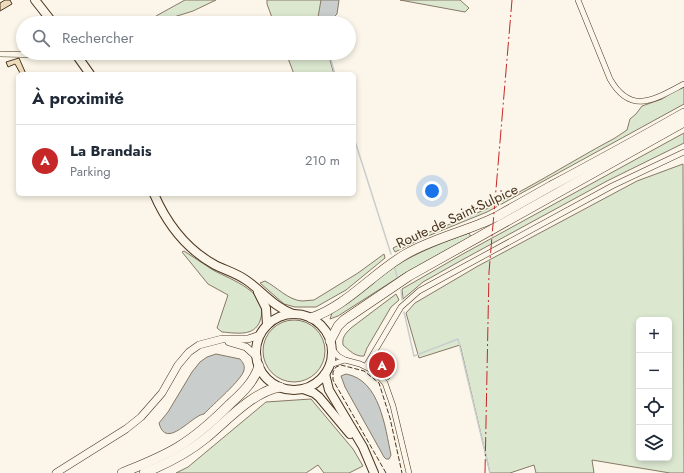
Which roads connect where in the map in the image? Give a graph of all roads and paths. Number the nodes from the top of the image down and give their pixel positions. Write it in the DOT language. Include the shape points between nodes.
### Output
graph roads {
  1 [pos="35,0"];
  2 [pos="578,0"];
  3 [pos="48,16"];
  4 [pos="0,54"];
  5 [pos="16,54"];
  6 [pos="81,60"];
  7 [pos="89,72"];
  8 [pos="684,84"];
  9 [pos="684,113"];
  10 [pos="684,122"];
  11 [pos="684,152"];
  12 [pos="155,196"];
  13 [pos="256,288"];
  14 [pos="293,314"];
  15 [pos="311,318"];
  16 [pos="268,325"];
  17 [pos="260,335"];
  18 [pos="210,341"];
  19 [pos="331,345"];
  20 [pos="345,360"];
  21 [pos="258,361"];
  22 [pos="330,364"];
  23 [pos="366,366"];
  24 [pos="325,374"];
  25 [pos="280,387"];
  26 [pos="303,389"];
  27 [pos="374,472"];
  28 [pos="56,473"];
  29 [pos="122,473"];
  30 [pos="144,473"];
  31 [pos="409,473"];
  1 -- 3 [label="main road"];
  2 -- 8 [label="street" via="610,80 622,96 631,100 646,101 659,98"];
  4 -- 5 [label="street"];
  6 -- 7 [label="main road"];
  9 -- 15 [label="highway, Route de Saint-Sulpice" via="496,217 406,254 346,299"];
  10 -- 19 [label="highway" via="384,292 338,326"];
  11 -- 23 [label="street" via="612,186 420,291 400,307"];
  12 -- 13 [label="main road" via="167,221 187,245"];
  13 -- 14 [label="main road" via="279,308"];
  13 -- 16 [label="main road" via="266,308"];
  14 -- 15 [label="main road"];
  14 -- 16 [label="main road" via="279,317"];
  15 -- 19 [label="main road" via="323,328"];
  16 -- 17 [label="main road"];
  17 -- 18 [label="street" via="248,339"];
  17 -- 21 [label="main road" via="257,345"];
  18 -- 21 [label="street" via="223,341 246,347"];
  18 -- 28 [label="street" via="189,352 178,365 162,393 141,417"];
  19 -- 20 [label="street" via="338,356"];
  19 -- 22 [label="main road"];
  20 -- 22 [label="street"];
  20 -- 23 [label="street"];
  21 -- 25 [label="main road" via="267,378"];
  21 -- 29 [label="highway" via="256,375 247,388 211,423 166,454"];
  22 -- 24 [label="main road"];
  23 -- 31 [label="street" via="381,377 387,388"];
  24 -- 26 [label="main road"];
  24 -- 27 [label="main road" via="329,390 363,446"];
  25 -- 26 [label="main road" via="291,390"];
  25 -- 30 [label="highway" via="254,399 183,454"];
  26 -- 27 [label="main road" via="314,393 323,401 353,437"];
}
